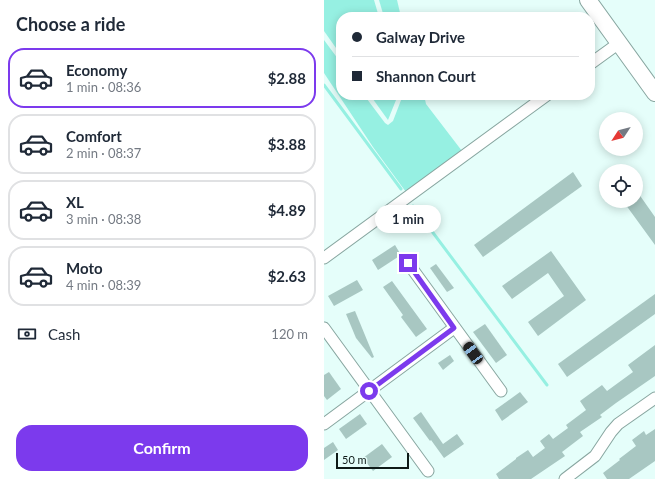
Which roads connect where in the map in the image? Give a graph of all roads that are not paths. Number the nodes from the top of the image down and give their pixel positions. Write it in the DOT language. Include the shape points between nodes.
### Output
graph roads {
  1 [pos="588,0"];
  2 [pos="619,43"];
  3 [pos="595,60"];
  4 [pos="655,93"];
  5 [pos="540,100"];
  6 [pos="324,258"];
  7 [pos="408,263"];
  8 [pos="324,328"];
  9 [pos="454,328"];
  10 [pos="369,391"];
  11 [pos="501,391"];
  12 [pos="655,398"];
  13 [pos="324,424"];
  14 [pos="428,472"];
  15 [pos="565,479"];
  1 -- 2 [label="street"];
  2 -- 3 [label="street"];
  2 -- 4 [label="street"];
  5 -- 6 [label="street"];
  7 -- 9 [label="street"];
  8 -- 10 [label="street"];
  9 -- 10 [label="street"];
  9 -- 11 [label="street"];
  10 -- 13 [label="street"];
  10 -- 14 [label="street"];
  12 -- 15 [label="street" via="618,424 595,456"];
}
